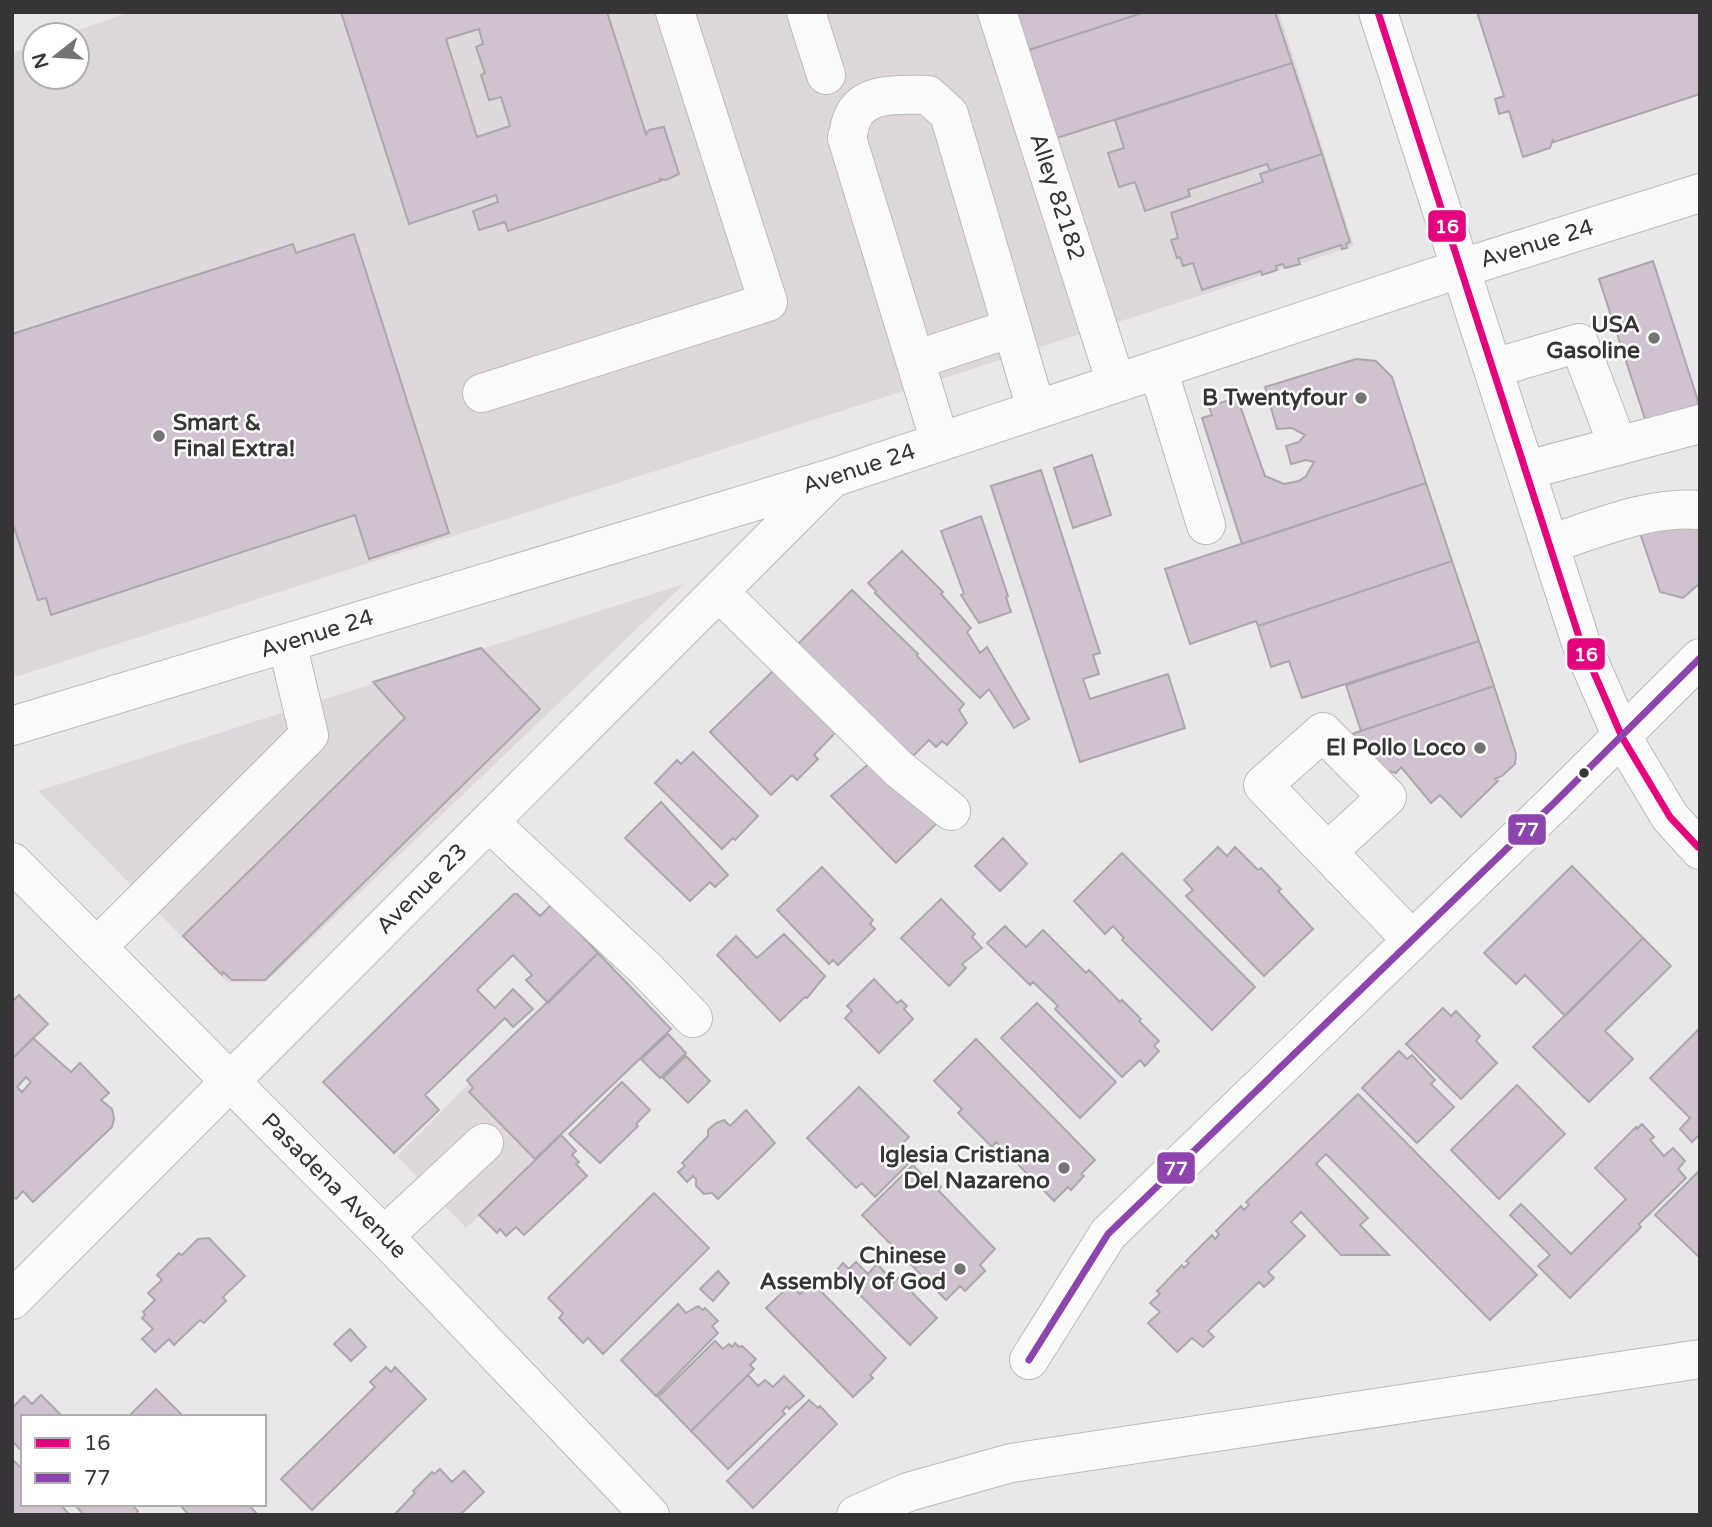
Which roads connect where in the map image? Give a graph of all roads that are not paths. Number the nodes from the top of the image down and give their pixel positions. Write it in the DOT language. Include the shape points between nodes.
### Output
graph roads {
  1 [pos="675,12"];
  2 [pos="806,12"];
  3 [pos="998,12"];
  4 [pos="1378,12"];
  5 [pos="826,75"];
  6 [pos="1700,193"];
  7 [pos="1461,268"];
  8 [pos="1012,328"];
  9 [pos="915,360"];
  10 [pos="1158,369"];
  11 [pos="1494,369"];
  12 [pos="1116,383"];
  13 [pos="482,393"];
  14 [pos="1036,409"];
  15 [pos="1700,424"];
  16 [pos="940,442"];
  17 [pos="1618,446"];
  18 [pos="1527,470"];
  19 [pos="832,478"];
  20 [pos="1700,510"];
  21 [pos="1206,526"];
  22 [pos="1550,544"];
  23 [pos="719,592"];
  24 [pos="287,643"];
  25 [pos="1700,658"];
  26 [pos="12,726"];
  27 [pos="1622,737"];
  28 [pos="951,811"];
  29 [pos="489,822"];
  30 [pos="1700,850"];
  31 [pos="1327,852"];
  32 [pos="12,862"];
  33 [pos="1412,940"];
  34 [pos="97,947"];
  35 [pos="693,1018"];
  36 [pos="231,1081"];
  37 [pos="484,1143"];
  38 [pos="384,1236"];
  39 [pos="19,1278"];
  40 [pos="1700,1359"];
  41 [pos="1029,1360"];
  42 [pos="650,1515"];
  43 [pos="856,1515"];
  1 -- 13 [label="street" via="768,302"];
  2 -- 5 [label="street"];
  3 -- 12 [label="street, Alley 82182"];
  4 -- 7 [label="street"];
  6 -- 7 [label="street, Avenue 24"];
  7 -- 10 [label="street, Avenue 24"];
  7 -- 11 [label="street"];
  8 -- 9 [label="street"];
  8 -- 9 [label="street" via="949,114 928,95 894,94 867,102 853,114 847,138"];
  8 -- 14 [label="street"];
  9 -- 16 [label="street"];
  10 -- 12 [label="street, Avenue 24"];
  10 -- 21 [label="street"];
  11 -- 17 [label="street" via="1580,344"];
  11 -- 18 [label="street"];
  12 -- 14 [label="street, Avenue 24"];
  14 -- 16 [label="street, Avenue 24"];
  15 -- 17 [label="street"];
  16 -- 19 [label="street, Avenue 24"];
  17 -- 18 [label="street"];
  18 -- 22 [label="street"];
  19 -- 23 [label="street, Avenue 23"];
  19 -- 24 [label="street, Avenue 24"];
  20 -- 22 [label="street" via="1674,508 1641,514"];
  22 -- 27 [label="street" via="1581,643"];
  23 -- 28 [label="street" via="899,769"];
  23 -- 29 [label="street, Avenue 23"];
  24 -- 26 [label="street, Avenue 24"];
  24 -- 34 [label="street" via="309,735"];
  25 -- 27 [label="street"];
  27 -- 30 [label="street" via="1670,817"];
  27 -- 33 [label="street"];
  29 -- 35 [label="street"];
  29 -- 36 [label="street, Avenue 23"];
  31 -- 33 [label="street"];
  32 -- 34 [label="street, Pasadena Avenue"];
  33 -- 41 [label="street" via="1108,1234"];
  34 -- 36 [label="street, Pasadena Avenue"];
  36 -- 38 [label="street, Pasadena Avenue"];
  36 -- 39 [label="street, Avenue 23"];
  37 -- 38 [label="street"];
  38 -- 42 [label="street, Pasadena Avenue"];
  40 -- 43 [label="street" via="1011,1463 908,1492"];
}
